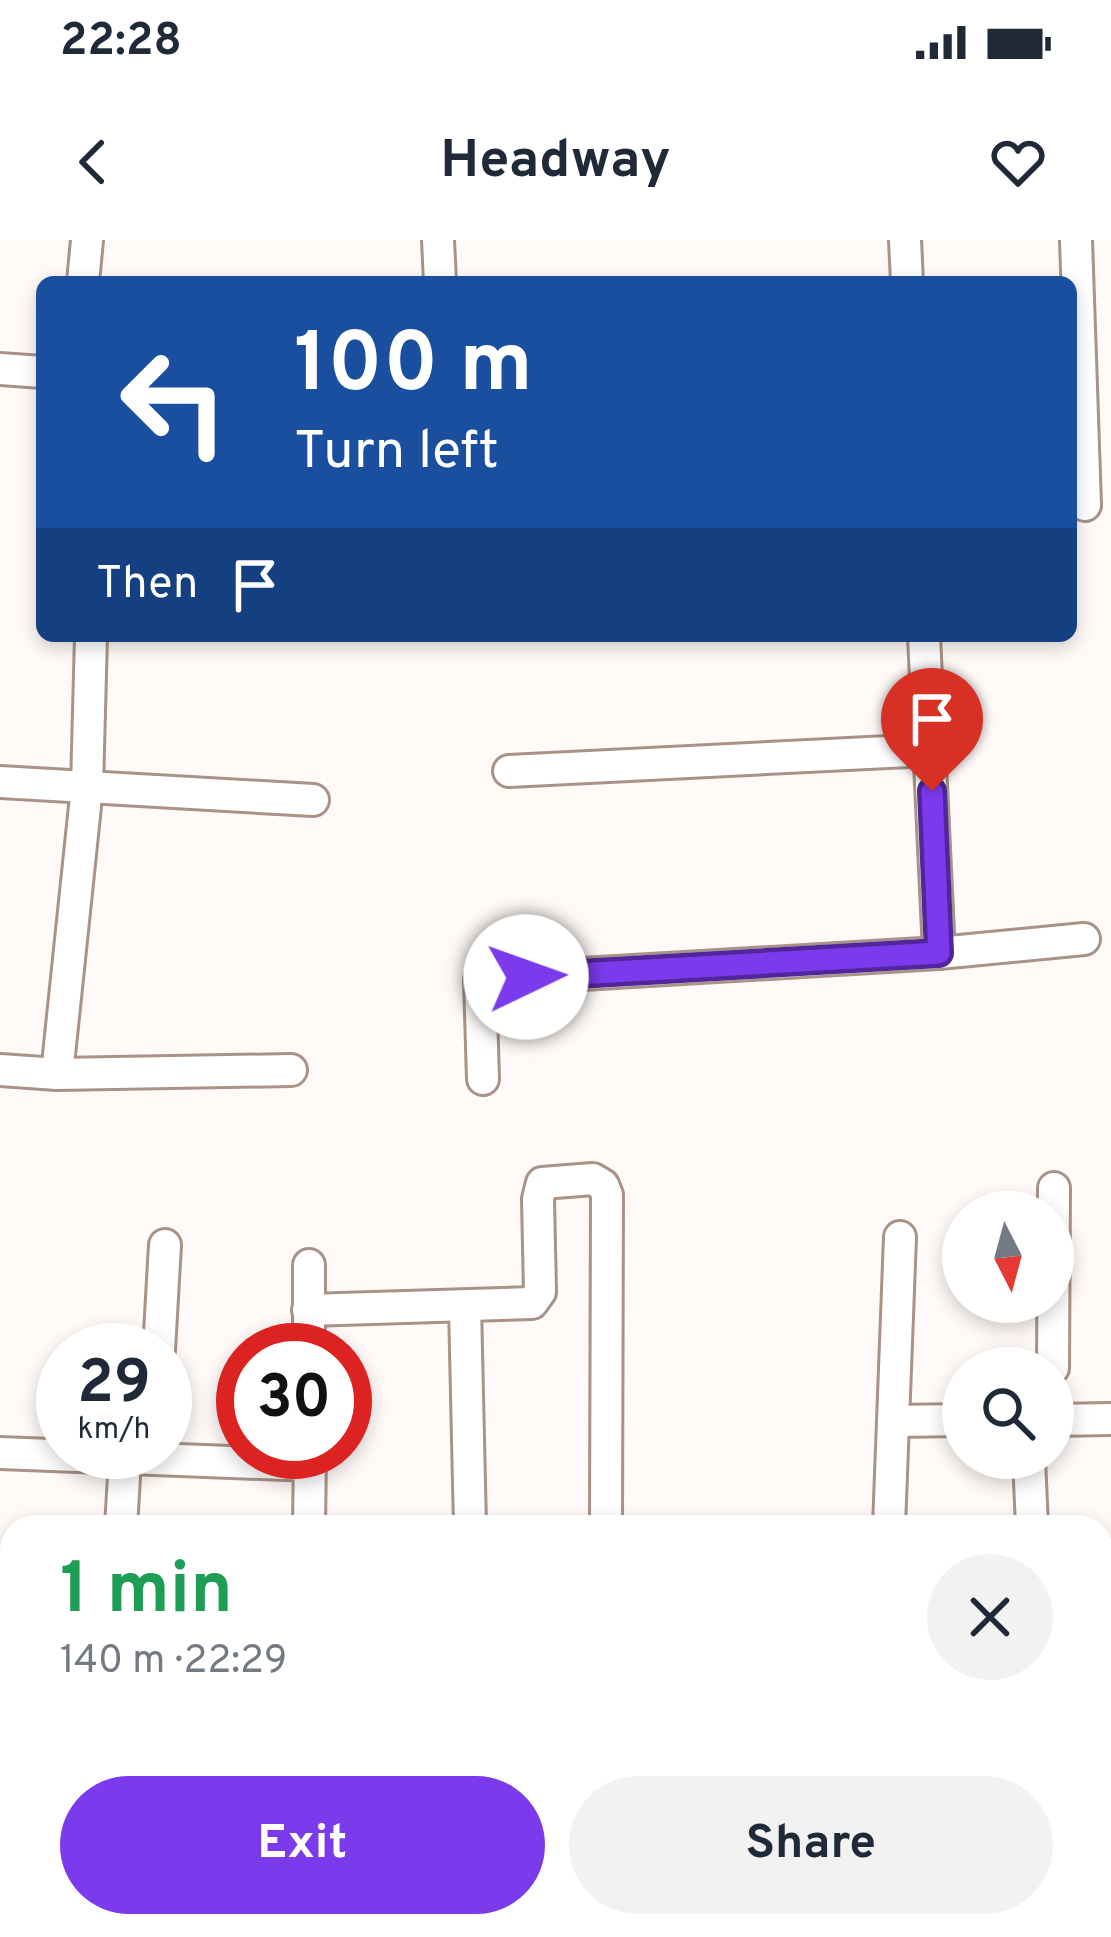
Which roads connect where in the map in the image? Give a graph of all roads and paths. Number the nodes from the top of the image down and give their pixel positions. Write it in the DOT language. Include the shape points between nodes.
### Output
graph roads {
  1 [pos="87,240"];
  2 [pos="438,240"];
  3 [pos="905,240"];
  4 [pos="1076,240"];
  5 [pos="84,276"];
  6 [pos="440,276"];
  7 [pos="907,276"];
  8 [pos="0,369"];
  9 [pos="36,372"];
  10 [pos="1085,505"];
  11 [pos="91,642"];
  12 [pos="924,642"];
  13 [pos="929,750"];
  14 [pos="509,771"];
  15 [pos="0,782"];
  16 [pos="87,787"];
  17 [pos="313,800"];
  18 [pos="1084,939"];
  19 [pos="939,953"];
  20 [pos="0,1070"];
  21 [pos="291,1070"];
  22 [pos="57,1074"];
  23 [pos="482,1079"];
  24 [pos="1054,1188"];
  25 [pos="900,1238"];
  26 [pos="165,1245"];
  27 [pos="309,1265"];
  28 [pos="465,1306"];
  29 [pos="308,1310"];
  30 [pos="161,1323"];
  31 [pos="308,1323"];
  32 [pos="1053,1347"];
  33 [pos="1111,1419"];
  34 [pos="942,1420"];
  35 [pos="1074,1420"];
  36 [pos="894,1421"];
  37 [pos="0,1453"];
  38 [pos="36,1454"];
  39 [pos="137,1479"];
  40 [pos="310,1479"];
  41 [pos="1031,1479"];
  42 [pos="125,1515"];
  43 [pos="309,1515"];
  44 [pos="470,1515"];
  45 [pos="607,1515"];
  46 [pos="890,1515"];
  47 [pos="1032,1515"];
  1 -- 5 [label="street"];
  2 -- 6 [label="street"];
  3 -- 7 [label="street"];
  4 -- 10 [label="street"];
  8 -- 9 [label="street"];
  11 -- 16 [label="street"];
  12 -- 13 [label="street"];
  13 -- 14 [label="street"];
  13 -- 19 [label="street"];
  15 -- 16 [label="street"];
  16 -- 17 [label="street"];
  16 -- 22 [label="street"];
  18 -- 19 [label="street"];
  19 -- 23 [label="street" via="480,980"];
  20 -- 22 [label="street"];
  21 -- 22 [label="street"];
  24 -- 32 [label="street"];
  25 -- 36 [label="street"];
  26 -- 30 [label="street"];
  27 -- 29 [label="street"];
  28 -- 29 [label="street"];
  28 -- 44 [label="street"];
  28 -- 45 [label="street" via="536,1301 542,1183 603,1185"];
  29 -- 31 [label="street"];
  33 -- 35 [label="street"];
  34 -- 36 [label="street"];
  36 -- 46 [label="street"];
  37 -- 38 [label="street"];
  39 -- 42 [label="street"];
  40 -- 43 [label="street"];
  41 -- 47 [label="street"];
}
